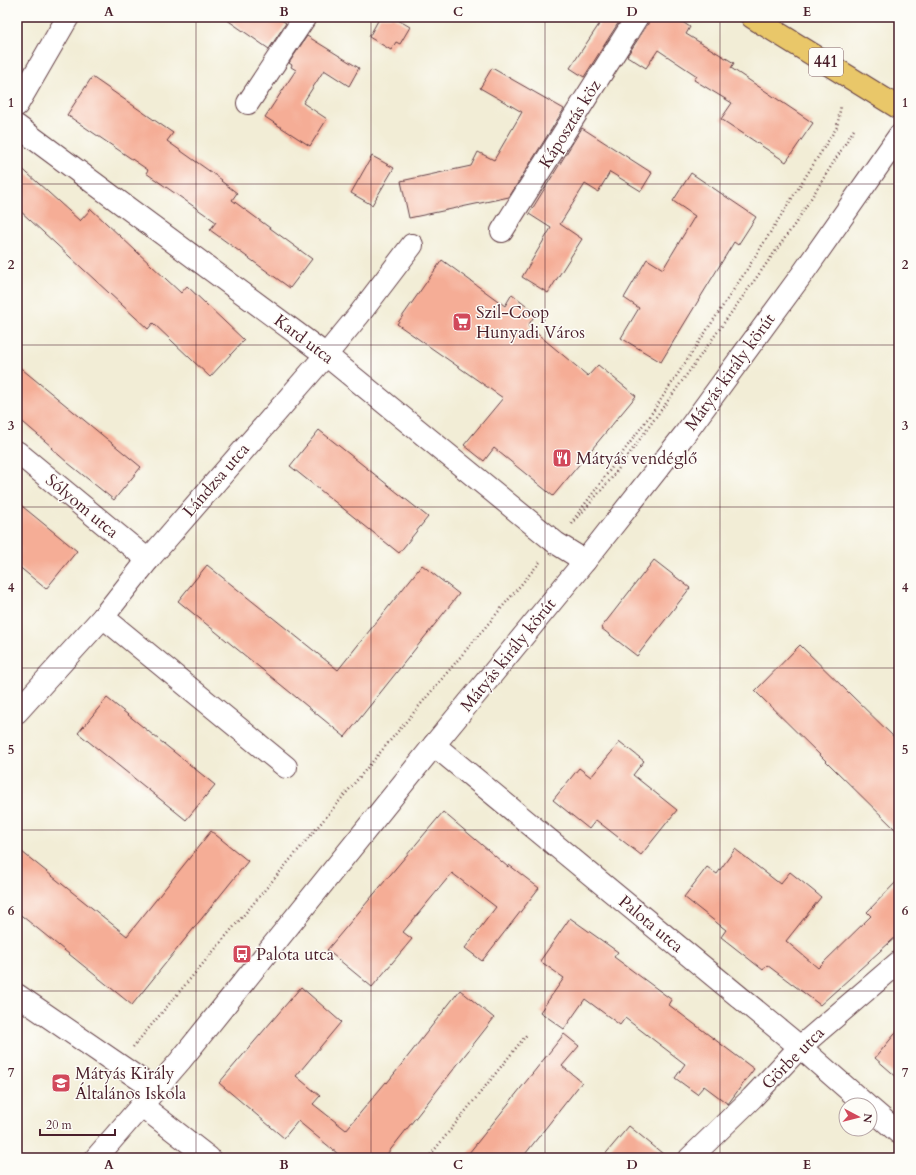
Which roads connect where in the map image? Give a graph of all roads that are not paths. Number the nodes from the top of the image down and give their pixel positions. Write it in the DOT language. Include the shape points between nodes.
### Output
graph roads {
  1 [pos="68,17"];
  2 [pos="305,17"];
  3 [pos="637,17"];
  4 [pos="752,17"];
  5 [pos="248,103"];
  6 [pos="17,104"];
  7 [pos="899,108"];
  8 [pos="17,126"];
  9 [pos="899,136"];
  10 [pos="502,231"];
  11 [pos="412,245"];
  12 [pos="326,355"];
  13 [pos="17,452"];
  14 [pos="148,560"];
  15 [pos="585,561"];
  16 [pos="103,617"];
  17 [pos="17,712"];
  18 [pos="434,745"];
  19 [pos="286,767"];
  20 [pos="899,962"];
  21 [pos="17,996"];
  22 [pos="800,1047"];
  23 [pos="148,1097"];
  24 [pos="857,1097"];
  25 [pos="878,1115"];
  26 [pos="899,1134"];
  27 [pos="96,1158"];
  28 [pos="209,1158"];
  29 [pos="690,1158"];
  1 -- 6 [label="street"];
  2 -- 5 [label="street"];
  3 -- 10 [label="street, Káposztás köz"];
  4 -- 7 [label="main road, 441"];
  8 -- 12 [label="street, Kard utca"];
  9 -- 15 [label="street, Mátyás király körút" via="689,428"];
  11 -- 12 [label="street, Lándzsa utca"];
  12 -- 14 [label="street, Lándzsa utca"];
  12 -- 15 [label="street, Kard utca" via="556,543"];
  13 -- 14 [label="street, Sólyom utca"];
  14 -- 16 [label="street, Lándzsa utca"];
  15 -- 18 [label="street, Mátyás király körút"];
  16 -- 17 [label="street, Lándzsa utca"];
  16 -- 19 [label="street"];
  18 -- 22 [label="street, Palota utca"];
  18 -- 23 [label="street, Mátyás király körút" via="180,1061"];
  20 -- 22 [label="street, Görbe utca"];
  21 -- 23 [label="street" via="118,1065"];
  22 -- 24 [label="street, Palota utca"];
  22 -- 29 [label="street, Görbe utca"];
  23 -- 27 [label="street, Mátyás király körút"];
  23 -- 28 [label="street"];
  25 -- 26 [label="street"];
}
